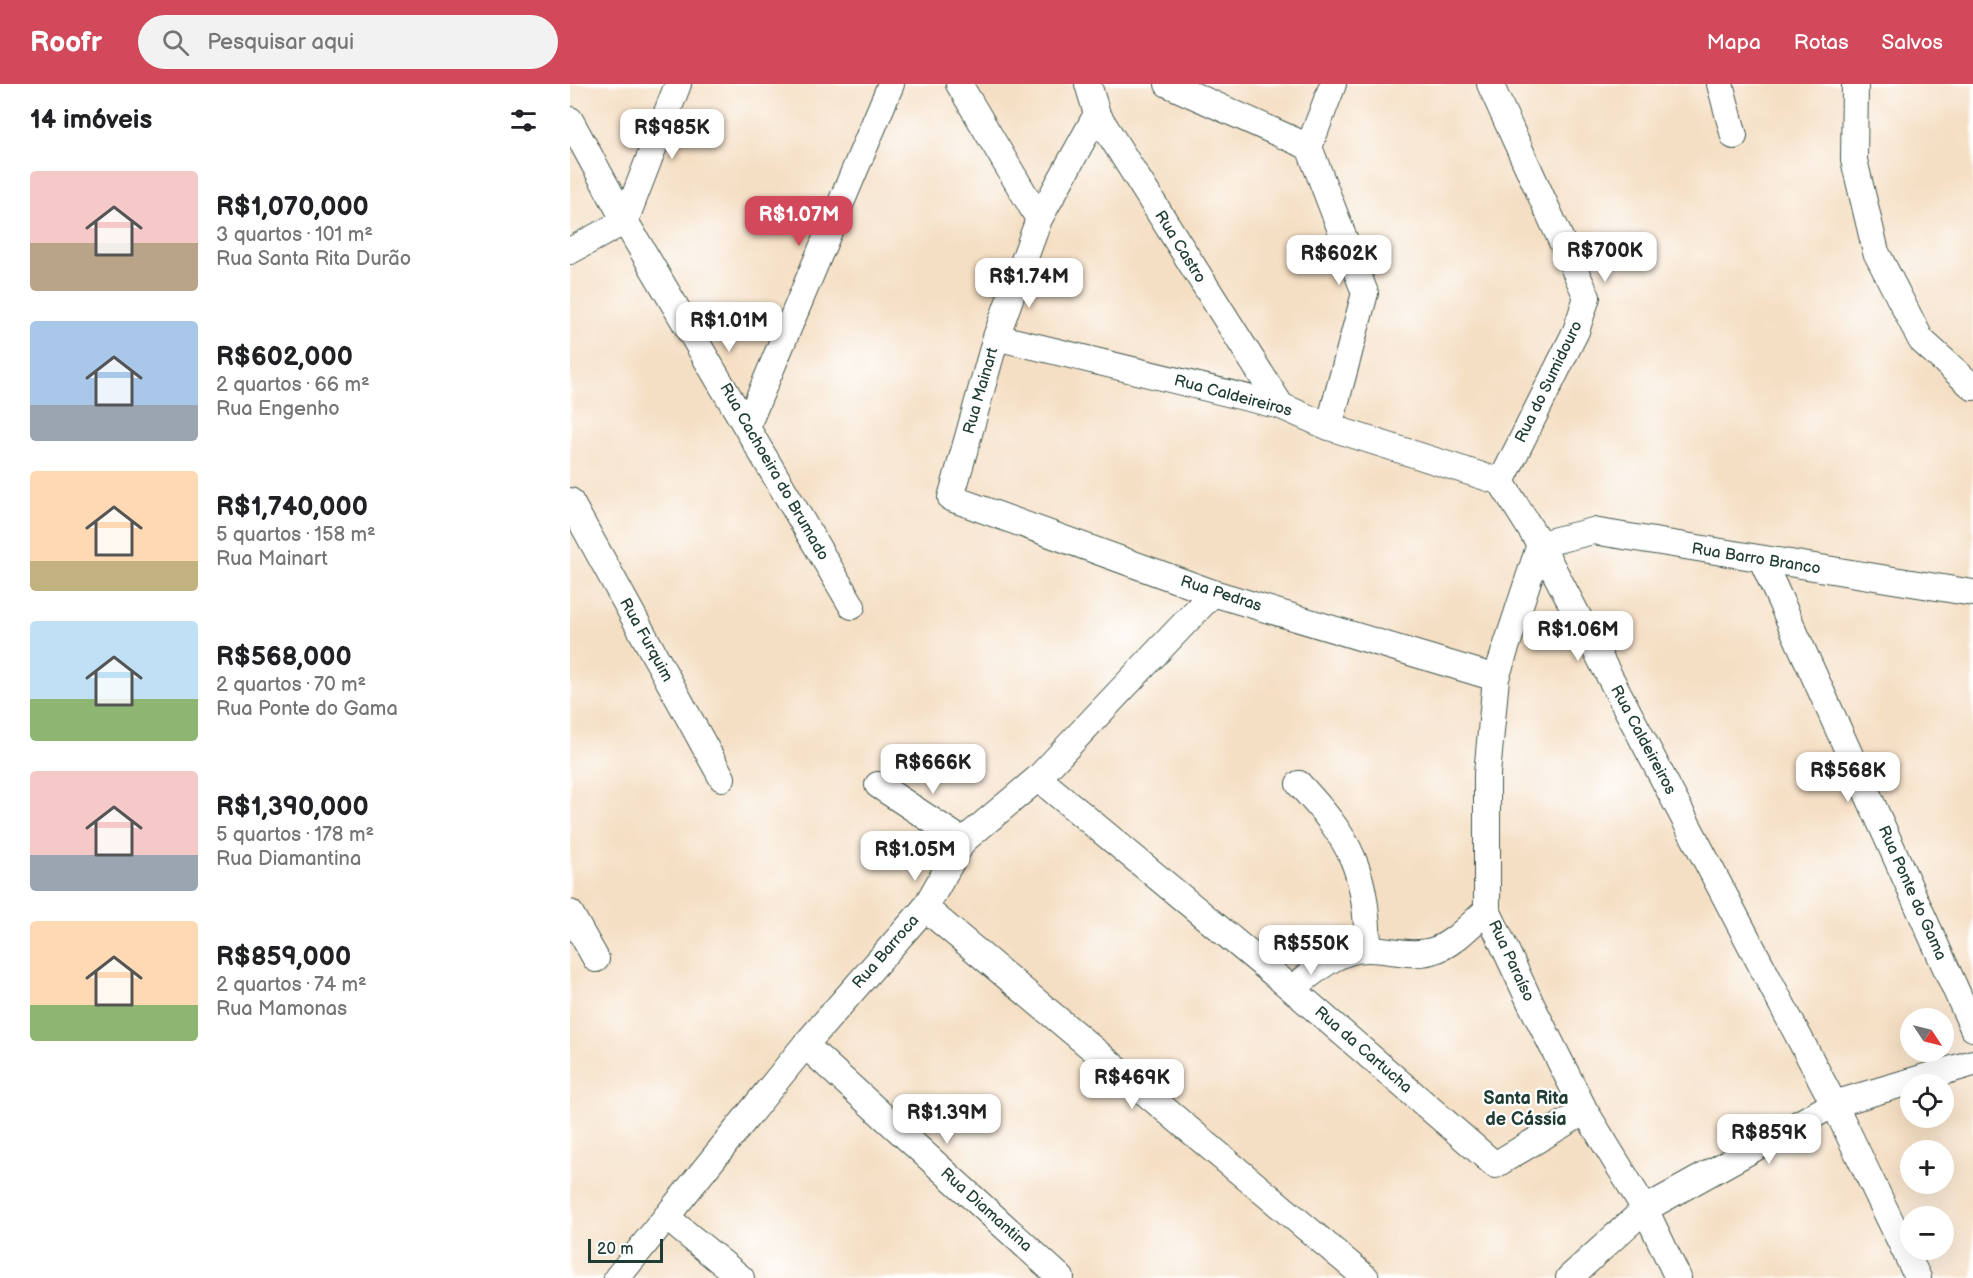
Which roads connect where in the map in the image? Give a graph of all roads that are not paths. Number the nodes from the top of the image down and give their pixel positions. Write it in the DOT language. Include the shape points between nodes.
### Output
graph roads {
  1 [pos="678,84"];
  2 [pos="891,84"];
  3 [pos="958,84"];
  4 [pos="1088,84"];
  5 [pos="1168,84"];
  6 [pos="1333,84"];
  7 [pos="1490,84"];
  8 [pos="1720,84"];
  9 [pos="1855,84"];
  10 [pos="1097,114"];
  11 [pos="570,120"];
  12 [pos="1734,136"];
  13 [pos="1309,147"];
  14 [pos="1039,219"];
  15 [pos="625,221"];
  16 [pos="570,251"];
  17 [pos="996,337"];
  18 [pos="1973,386"];
  19 [pos="1281,406"];
  20 [pos="747,426"];
  21 [pos="1329,427"];
  22 [pos="1501,482"];
  23 [pos="951,498"];
  24 [pos="570,501"];
  25 [pos="1540,544"];
  26 [pos="1762,560"];
  27 [pos="1213,593"];
  28 [pos="1973,593"];
  29 [pos="852,606"];
  30 [pos="1496,678"];
  31 [pos="722,778"];
  32 [pos="1038,778"];
  33 [pos="1299,783"];
  34 [pos="878,785"];
  35 [pos="963,841"];
  36 [pos="925,908"];
  37 [pos="1487,909"];
  38 [pos="570,913"];
  39 [pos="1368,949"];
  40 [pos="596,959"];
  41 [pos="1292,989"];
  42 [pos="1973,1028"];
  43 [pos="805,1045"];
  44 [pos="1973,1063"];
  45 [pos="1834,1104"];
  46 [pos="1586,1111"];
  47 [pos="1645,1209"];
  48 [pos="666,1217"];
  49 [pos="617,1278"];
  50 [pos="741,1278"];
  51 [pos="1061,1278"];
  52 [pos="1366,1278"];
  53 [pos="1569,1278"];
  54 [pos="1677,1278"];
  55 [pos="1918,1278"];
  1 -- 15 [label="street"];
  2 -- 20 [label="street"];
  3 -- 14 [label="street"];
  4 -- 10 [label="street, Rua Castro"];
  5 -- 13 [label="street"];
  6 -- 13 [label="street"];
  7 -- 22 [label="street, Rua do Sumidouro" via="1587,297 1576,331"];
  8 -- 12 [label="street"];
  9 -- 18 [label="street" via="1854,160 1876,252 1922,340"];
  10 -- 14 [label="street, Rua Mainart"];
  10 -- 19 [label="street, Rua Castro"];
  11 -- 15 [label="street, Rua Cachoeira do Brumado"];
  13 -- 21 [label="street" via="1365,293"];
  14 -- 17 [label="street, Rua Mainart"];
  15 -- 16 [label="street"];
  15 -- 20 [label="street, Rua Cachoeira do Brumado"];
  17 -- 19 [label="street, Rua Caldeireiros"];
  17 -- 23 [label="street, Rua Mainart"];
  19 -- 21 [label="street, Rua Caldeireiros"];
  20 -- 29 [label="street, Rua Cachoeira do Brumado"];
  21 -- 22 [label="street, Rua Caldeireiros"];
  22 -- 25 [label="street, Rua Caldeireiros"];
  23 -- 27 [label="street, Rua Pedras"];
  24 -- 31 [label="street, Rua Furquim"];
  25 -- 26 [label="street, Rua Barro Branco" via="1593,531"];
  25 -- 30 [label="street, Rua Paraíso"];
  25 -- 45 [label="street, Rua Caldeireiros"];
  26 -- 28 [label="street, Rua Barro Branco"];
  26 -- 42 [label="street, Rua Ponte do Gama"];
  27 -- 30 [label="street, Rua Pedras"];
  27 -- 32 [label="street, Rua Barroca"];
  30 -- 37 [label="street, Rua Paraíso" via="1487,774"];
  32 -- 35 [label="street, Rua Barroca"];
  32 -- 41 [label="street, Rua da Cartucha"];
  33 -- 39 [label="street" via="1343,837 1357,866 1366,911"];
  34 -- 35 [label="street"];
  35 -- 36 [label="street, Rua Barroca"];
  36 -- 43 [label="street, Rua Barroca"];
  36 -- 52 [label="street"];
  37 -- 39 [label="street" via="1448,943 1432,951"];
  37 -- 46 [label="street, Rua Paraíso"];
  38 -- 40 [label="street"];
  39 -- 41 [label="street" via="1348,951 1331,959"];
  41 -- 46 [label="street, Rua da Cartucha" via="1495,1165"];
  43 -- 48 [label="street, Rua Barroca"];
  43 -- 51 [label="street, Rua Diamantina"];
  44 -- 45 [label="street"];
  45 -- 47 [label="street"];
  45 -- 55 [label="street, Rua Caldeireiros"];
  46 -- 47 [label="street, Rua Paraíso"];
  47 -- 53 [label="street"];
  47 -- 54 [label="street, Rua Paraíso"];
  48 -- 49 [label="street, Rua Barroca"];
  48 -- 50 [label="street"];
}
